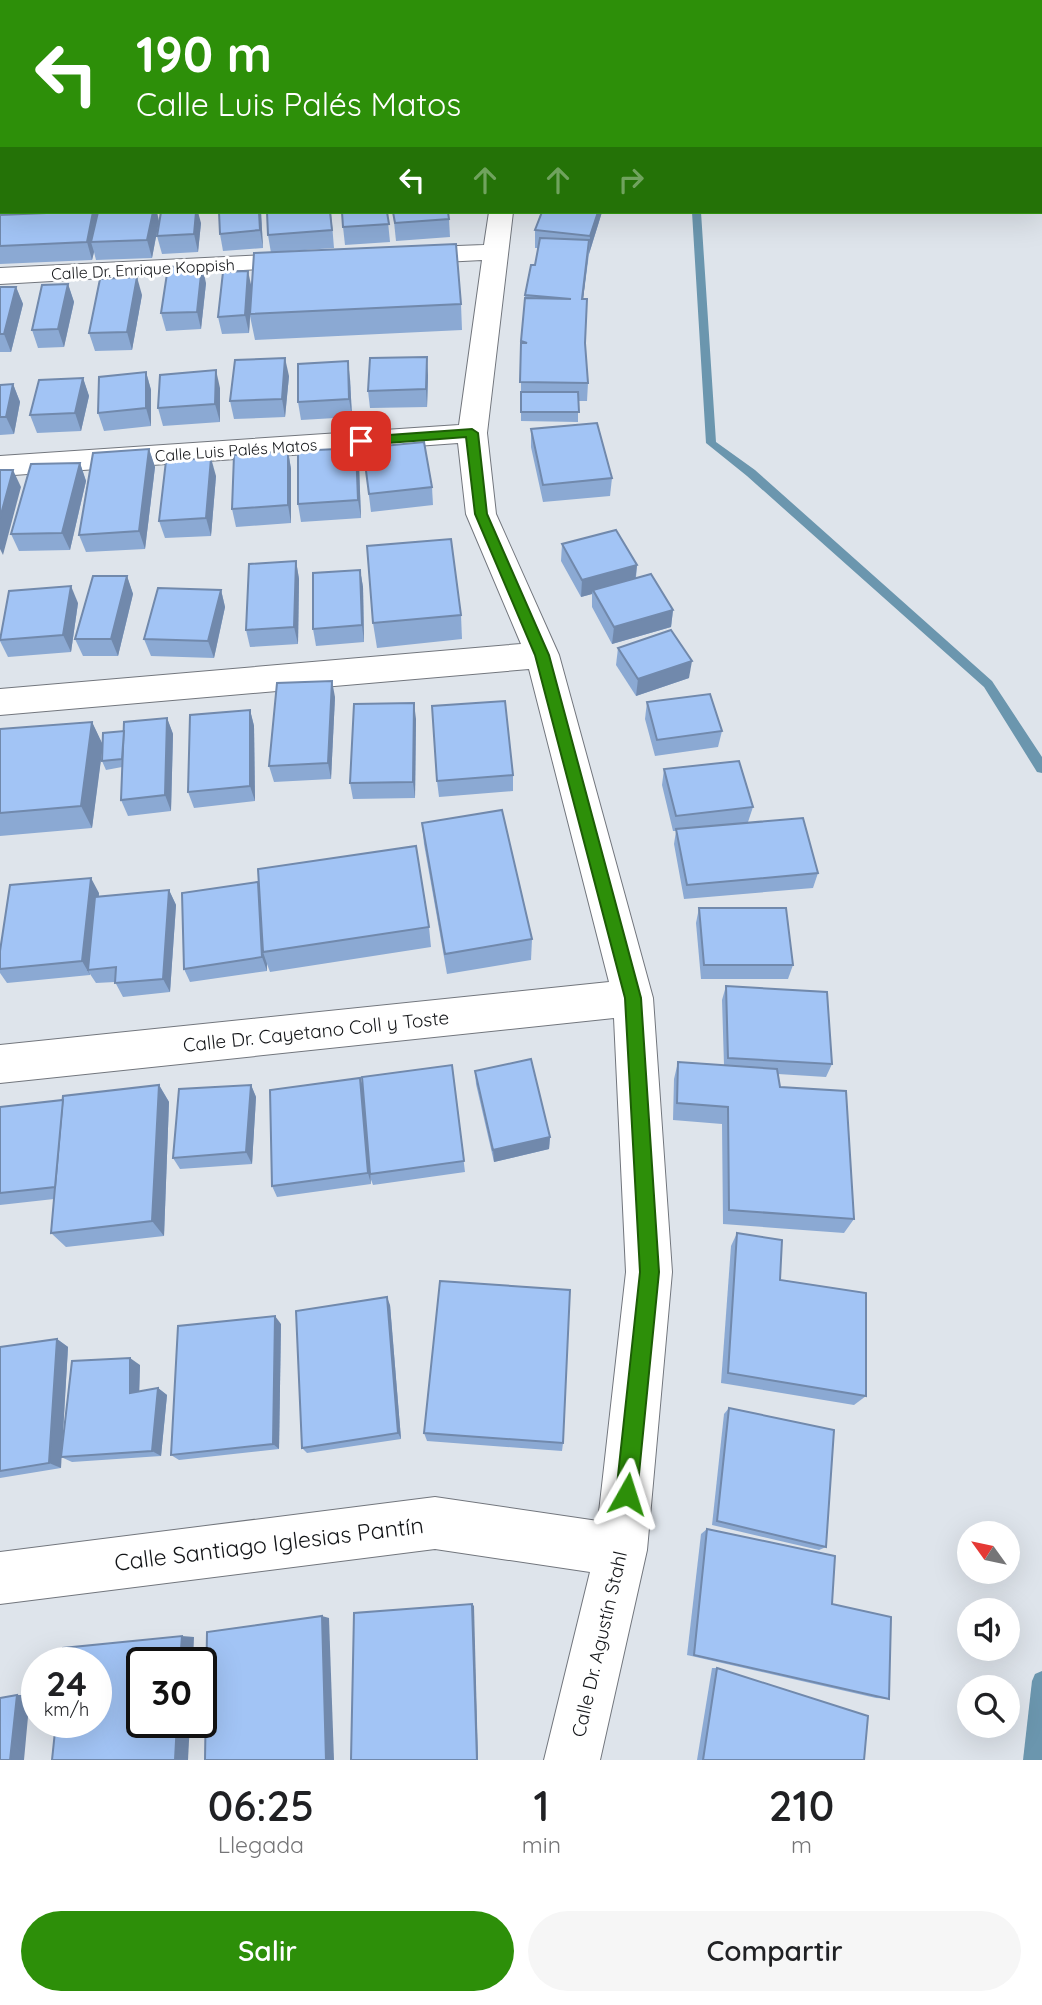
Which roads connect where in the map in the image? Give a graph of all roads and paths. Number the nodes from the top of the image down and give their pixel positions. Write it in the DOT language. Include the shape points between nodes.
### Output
graph roads {
  1 [pos="501,214"];
  2 [pos="495,252"];
  3 [pos="385,257"];
  4 [pos="330,260"];
  5 [pos="0,276"];
  6 [pos="472,433"];
  7 [pos="0,466"];
  8 [pos="542,655"];
  9 [pos="0,702"];
  10 [pos="633,998"];
  11 [pos="0,1064"];
  12 [pos="621,1550"];
  13 [pos="0,1578"];
  14 [pos="572,1760"];
  1 -- 2 [label="street, Calle Dr. Agustín Stahl"];
  2 -- 3 [label="street"];
  2 -- 6 [label="street, Calle Dr. Agustín Stahl"];
  4 -- 5 [label="street, Calle Dr. Enrique Koppish"];
  6 -- 7 [label="street, Calle Luis Palés Matos"];
  6 -- 8 [label="street, Calle Dr. Agustín Stahl" via="481,514"];
  8 -- 9 [label="street"];
  8 -- 10 [label="street, Calle Dr. Agustín Stahl"];
  10 -- 11 [label="street, Calle Dr. Cayetano Coll y Toste"];
  10 -- 12 [label="street, Calle Dr. Agustín Stahl" via="649,1272"];
  12 -- 13 [label="street, Calle Santiago Iglesias Pantín" via="435,1522"];
  12 -- 14 [label="street, Calle Dr. Agustín Stahl"];
}
